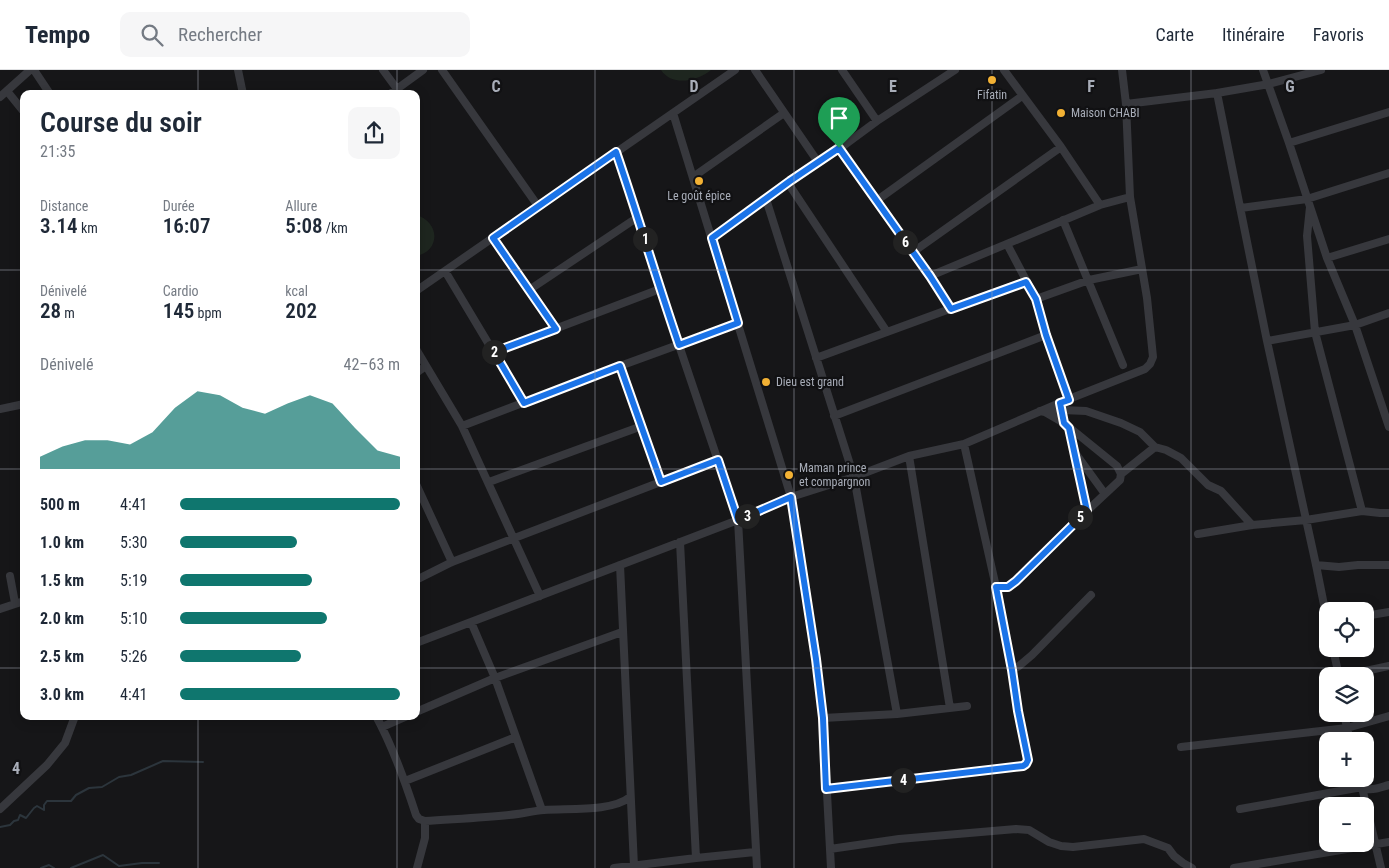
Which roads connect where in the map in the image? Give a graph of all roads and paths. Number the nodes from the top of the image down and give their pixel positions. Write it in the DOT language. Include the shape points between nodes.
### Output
graph roads {
  1 [pos="30,70"];
  2 [pos="34,70"];
  3 [pos="238,70"];
  4 [pos="383,70"];
  5 [pos="423,70"];
  6 [pos="442,70"];
  7 [pos="735,70"];
  8 [pos="755,70"];
  9 [pos="842,70"];
  10 [pos="955,70"];
  11 [pos="1004,70"];
  12 [pos="1122,70"];
  13 [pos="1263,70"];
  14 [pos="1318,70"];
  15 [pos="945,72"];
  16 [pos="1269,84"];
  17 [pos="397,89"];
  18 [pos="47,90"];
  19 [pos="242,90"];
  20 [pos="7,91"];
  21 [pos="1217,93"];
  22 [pos="1022,96"];
  23 [pos="0,98"];
  24 [pos="1126,104"];
  25 [pos="20,107"];
  26 [pos="784,112"];
  27 [pos="1389,112"];
  28 [pos="673,113"];
  29 [pos="877,121"];
  30 [pos="1289,143"];
  31 [pos="1061,147"];
  32 [pos="839,148"];
  33 [pos="616,152"];
  34 [pos="818,162"];
  35 [pos="1389,173"];
  36 [pos="693,178"];
  37 [pos="788,183"];
  38 [pos="1130,197"];
  39 [pos="766,199"];
  40 [pos="1307,199"];
  41 [pos="876,201"];
  42 [pos="1100,205"];
  43 [pos="538,206"];
  44 [pos="1310,207"];
  45 [pos="1241,208"];
  46 [pos="638,217"];
  47 [pos="1063,220"];
  48 [pos="493,238"];
  49 [pos="712,238"];
  50 [pos="1389,239"];
  51 [pos="1007,244"];
  52 [pos="913,252"];
  53 [pos="1328,258"];
  54 [pos="1142,269"];
  55 [pos="445,271"];
  56 [pos="930,276"];
  57 [pos="1089,280"];
  58 [pos="1026,282"];
  59 [pos="420,288"];
  60 [pos="660,289"];
  61 [pos="529,290"];
  62 [pos="1036,299"];
  63 [pos="951,309"];
  64 [pos="1389,313"];
  65 [pos="738,323"];
  66 [pos="1355,325"];
  67 [pos="556,329"];
  68 [pos="887,332"];
  69 [pos="1314,332"];
  70 [pos="1046,335"];
  71 [pos="1267,341"];
  72 [pos="679,345"];
  73 [pos="494,352"];
  74 [pos="420,356"];
  75 [pos="816,358"];
  76 [pos="1123,365"];
  77 [pos="426,366"];
  78 [pos="620,366"];
  79 [pos="420,370"];
  80 [pos="1069,400"];
  81 [pos="524,403"];
  82 [pos="20,405"];
  83 [pos="1061,407"];
  84 [pos="0,409"];
  85 [pos="1042,412"];
  86 [pos="834,416"];
  87 [pos="462,426"];
  88 [pos="642,426"];
  89 [pos="1067,426"];
  90 [pos="1389,427"];
  91 [pos="964,444"];
  92 [pos="1155,447"];
  93 [pos="1074,452"];
  94 [pos="909,456"];
  95 [pos="718,460"];
  96 [pos="1121,474"];
  97 [pos="854,477"];
  98 [pos="489,482"];
  99 [pos="661,482"];
  100 [pos="420,493"];
  101 [pos="1105,494"];
  102 [pos="791,497"];
  103 [pos="1087,511"];
  104 [pos="1362,511"];
  105 [pos="1389,512"];
  106 [pos="738,520"];
  107 [pos="1306,520"];
  108 [pos="1252,524"];
  109 [pos="1198,534"];
  110 [pos="514,539"];
  111 [pos="680,542"];
  112 [pos="452,562"];
  113 [pos="620,565"];
  114 [pos="1316,565"];
  115 [pos="1389,565"];
  116 [pos="10,576"];
  117 [pos="420,578"];
  118 [pos="996,587"];
  119 [pos="1091,595"];
  120 [pos="540,596"];
  121 [pos="20,602"];
  122 [pos="1323,602"];
  123 [pos="15,603"];
  124 [pos="0,609"];
  125 [pos="1389,612"];
  126 [pos="1374,614"];
  127 [pos="471,622"];
  128 [pos="622,632"];
  129 [pos="420,641"];
  130 [pos="1389,666"];
  131 [pos="1374,669"];
  132 [pos="1012,670"];
  133 [pos="495,678"];
  134 [pos="967,706"];
  135 [pos="950,708"];
  136 [pos="420,710"];
  137 [pos="897,714"];
  138 [pos="1389,716"];
  139 [pos="823,718"];
  140 [pos="74,720"];
  141 [pos="378,720"];
  142 [pos="398,720"];
  143 [pos="1346,722"];
  144 [pos="382,727"];
  145 [pos="1347,728"];
  146 [pos="1348,732"];
  147 [pos="516,737"];
  148 [pos="1181,747"];
  149 [pos="405,780"];
  150 [pos="1389,785"];
  151 [pos="1342,787"];
  152 [pos="1362,787"];
  153 [pos="1364,787"];
  154 [pos="826,789"];
  155 [pos="630,797"];
  156 [pos="0,809"];
  157 [pos="1240,809"];
  158 [pos="542,810"];
  159 [pos="424,821"];
  160 [pos="1389,842"];
  161 [pos="1375,844"];
  162 [pos="830,849"];
  163 [pos="755,852"];
  164 [pos="696,858"];
  165 [pos="634,866"];
  166 [pos="417,868"];
  167 [pos="614,868"];
  168 [pos="756,868"];
  169 [pos="831,868"];
  170 [pos="1192,868"];
  171 [pos="1234,868"];
  172 [pos="1381,868"];
  1 -- 20 [label="street"];
  2 -- 18 [label="street"];
  3 -- 19 [label="street"];
  4 -- 17 [label="street"];
  5 -- 17 [label="street"];
  6 -- 43 [label="street"];
  7 -- 28 [label="street"];
  8 -- 26 [label="street"];
  9 -- 29 [label="street"];
  10 -- 15 [label="street"];
  11 -- 22 [label="street"];
  12 -- 24 [label="street"];
  13 -- 16 [label="street"];
  14 -- 16 [label="street"];
  15 -- 29 [label="street"];
  16 -- 21 [label="street"];
  16 -- 30 [label="street"];
  20 -- 23 [label="street"];
  20 -- 25 [label="street"];
  21 -- 24 [label="street"];
  21 -- 45 [label="street"];
  22 -- 31 [label="street"];
  22 -- 41 [label="street"];
  24 -- 38 [label="street"];
  26 -- 34 [label="street"];
  26 -- 36 [label="street"];
  27 -- 30 [label="street"];
  28 -- 33 [label="street"];
  28 -- 36 [label="street"];
  29 -- 32 [label="street"];
  30 -- 40 [label="street"];
  31 -- 42 [label="street"];
  31 -- 52 [label="street"];
  32 -- 34 [label="street"];
  32 -- 41 [label="street"];
  33 -- 43 [label="street"];
  33 -- 46 [label="street"];
  34 -- 37 [label="street"];
  35 -- 40 [label="street"];
  36 -- 49 [label="street"];
  37 -- 39 [label="street"];
  37 -- 68 [label="street"];
  38 -- 42 [label="street"];
  38 -- 54 [label="street"];
  39 -- 49 [label="street"];
  39 -- 75 [label="street"];
  40 -- 44 [label="street"];
  40 -- 45 [label="street"];
  41 -- 52 [label="street"];
  42 -- 47 [label="street"];
  43 -- 48 [label="street"];
  44 -- 53 [label="street"];
  44 -- 69 [label="street" via="1307,236"];
  45 -- 71 [label="street"];
  46 -- 60 [label="street"];
  46 -- 61 [label="street"];
  47 -- 51 [label="street"];
  47 -- 57 [label="street"];
  48 -- 55 [label="street"];
  48 -- 61 [label="street"];
  49 -- 65 [label="street"];
  50 -- 53 [label="street"];
  51 -- 56 [label="street"];
  51 -- 58 [label="street"];
  52 -- 56 [label="street"];
  53 -- 66 [label="street"];
  54 -- 57 [label="street"];
  54 -- 80 [label="street" via="1152,344 1150,364 1145,369"];
  55 -- 59 [label="street"];
  55 -- 73 [label="street"];
  56 -- 63 [label="street"];
  57 -- 62 [label="street"];
  57 -- 76 [label="street"];
  58 -- 62 [label="street"];
  58 -- 63 [label="street"];
  60 -- 67 [label="street"];
  60 -- 72 [label="street"];
  61 -- 67 [label="street"];
  62 -- 70 [label="street"];
  63 -- 68 [label="street"];
  64 -- 66 [label="street"];
  65 -- 72 [label="street"];
  65 -- 102 [label="street"];
  66 -- 69 [label="street"];
  66 -- 90 [label="street"];
  67 -- 73 [label="street"];
  68 -- 75 [label="street"];
  69 -- 71 [label="street"];
  69 -- 104 [label="street"];
  70 -- 80 [label="street"];
  70 -- 86 [label="street"];
  71 -- 107 [label="street"];
  72 -- 78 [label="street"];
  72 -- 95 [label="street"];
  73 -- 81 [label="street"];
  74 -- 77 [label="street"];
  75 -- 86 [label="street"];
  77 -- 79 [label="street"];
  77 -- 87 [label="street"];
  78 -- 81 [label="street"];
  78 -- 88 [label="street"];
  80 -- 83 [label="street"];
  81 -- 87 [label="street"];
  82 -- 84 [label="street"];
  83 -- 85 [label="street"];
  83 -- 89 [label="street"];
  83 -- 92 [label="street" via="1086,411 1121,423 1140,432"];
  85 -- 89 [label="street"];
  85 -- 91 [label="street"];
  86 -- 97 [label="street"];
  87 -- 98 [label="street"];
  88 -- 98 [label="street"];
  88 -- 99 [label="street"];
  89 -- 93 [label="street"];
  89 -- 96 [label="street" via="1116,466"];
  91 -- 94 [label="street"];
  91 -- 118 [label="street"];
  92 -- 96 [label="street"];
  92 -- 108 [label="street" via="1181,458 1208,485 1221,491"];
  93 -- 101 [label="street"];
  93 -- 103 [label="street"];
  94 -- 97 [label="street"];
  94 -- 135 [label="street"];
  95 -- 99 [label="street"];
  95 -- 106 [label="street"];
  96 -- 101 [label="street" via="1120,480"];
  97 -- 102 [label="street"];
  97 -- 137 [label="street"];
  98 -- 110 [label="street"];
  99 -- 110 [label="street"];
  100 -- 112 [label="street"];
  101 -- 103 [label="street"];
  102 -- 106 [label="street"];
  102 -- 139 [label="street"];
  103 -- 118 [label="street" via="1016,581 1008,587"];
  104 -- 105 [label="street"];
  104 -- 107 [label="street"];
  106 -- 111 [label="street"];
  106 -- 163 [label="street"];
  107 -- 108 [label="street"];
  107 -- 114 [label="street"];
  108 -- 109 [label="street"];
  110 -- 112 [label="street"];
  110 -- 120 [label="street"];
  111 -- 113 [label="street"];
  111 -- 164 [label="street"];
  112 -- 117 [label="street"];
  113 -- 120 [label="street"];
  113 -- 128 [label="street"];
  114 -- 115 [label="street"];
  114 -- 122 [label="street"];
  116 -- 123 [label="street"];
  118 -- 132 [label="street"];
  119 -- 132 [label="street" via="1032,655"];
  120 -- 127 [label="street"];
  121 -- 123 [label="street"];
  123 -- 124 [label="street"];
  125 -- 126 [label="street"];
  127 -- 129 [label="street"];
  127 -- 133 [label="street"];
  128 -- 133 [label="street"];
  128 -- 155 [label="street"];
  130 -- 131 [label="street"];
  132 -- 154 [label="street" via="1028,760 1026,764"];
  133 -- 136 [label="street"];
  133 -- 147 [label="street"];
  134 -- 135 [label="street"];
  135 -- 137 [label="street"];
  137 -- 139 [label="street"];
  138 -- 145 [label="street"];
  139 -- 154 [label="street"];
  140 -- 156 [label="street" via="66,743"];
  141 -- 144 [label="street"];
  142 -- 144 [label="street"];
  143 -- 145 [label="street"];
  144 -- 149 [label="street"];
  145 -- 146 [label="street"];
  145 -- 148 [label="street"];
  147 -- 149 [label="street"];
  147 -- 158 [label="street"];
  149 -- 159 [label="street" via="416,815"];
  150 -- 153 [label="street" via="1370,790"];
  151 -- 157 [label="street"];
  152 -- 161 [label="street"];
  154 -- 162 [label="street"];
  155 -- 158 [label="street" via="620,804"];
  155 -- 165 [label="street"];
  158 -- 159 [label="street" via="495,817"];
  159 -- 166 [label="street" via="425,838"];
  160 -- 161 [label="street"];
  161 -- 171 [label="street"];
  161 -- 172 [label="street"];
  162 -- 169 [label="street"];
  162 -- 170 [label="street" via="1016,828 1029,830 1061,846 1144,840 1168,848 1183,864"];
  163 -- 164 [label="street"];
  163 -- 168 [label="street"];
  164 -- 165 [label="street"];
  165 -- 167 [label="street"];
}
